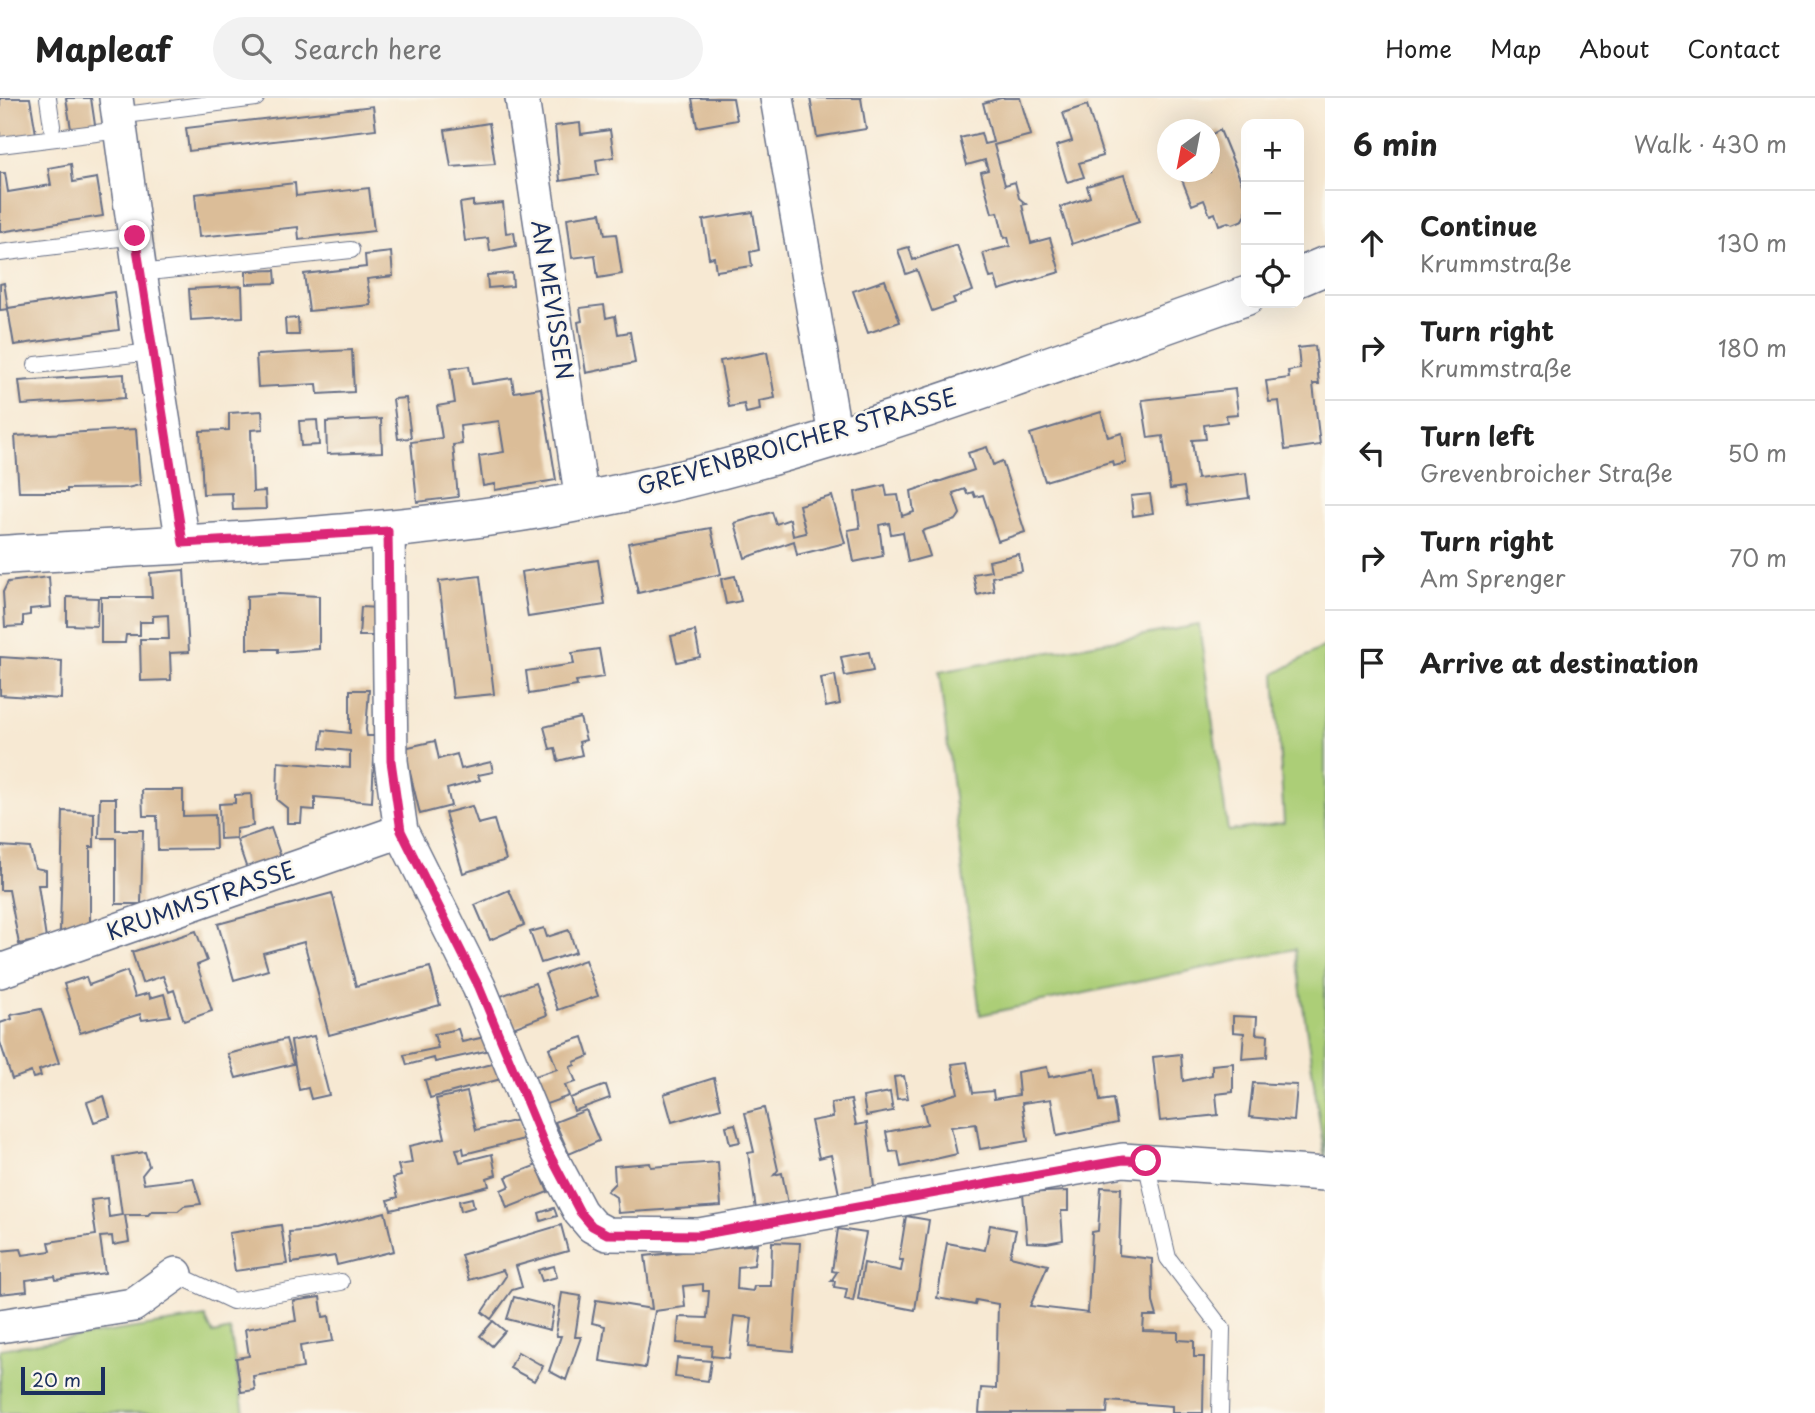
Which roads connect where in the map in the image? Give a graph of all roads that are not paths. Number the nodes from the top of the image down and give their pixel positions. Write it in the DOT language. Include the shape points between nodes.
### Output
graph roads {
  1 [pos="48,98"];
  2 [pos="256,98"];
  3 [pos="522,98"];
  4 [pos="777,98"];
  5 [pos="118,114"];
  6 [pos="52,126"];
  7 [pos="0,145"];
  8 [pos="135,236"];
  9 [pos="351,250"];
  10 [pos="0,253"];
  11 [pos="1325,266"];
  12 [pos="140,273"];
  13 [pos="1304,275"];
  14 [pos="1241,298"];
  15 [pos="152,352"];
  16 [pos="36,365"];
  17 [pos="835,436"];
  18 [pos="582,501"];
  19 [pos="388,531"];
  20 [pos="183,543"];
  21 [pos="0,555"];
  22 [pos="401,831"];
  23 [pos="0,971"];
  24 [pos="1146,1161"];
  25 [pos="1325,1174"];
  26 [pos="176,1274"];
  27 [pos="341,1282"];
  28 [pos="0,1326"];
  29 [pos="1220,1413"];
  1 -- 6 [label="lane"];
  2 -- 5 [label="lane"];
  3 -- 18 [label="street, AN MEVISSEN"];
  4 -- 17 [label="street"];
  5 -- 7 [label="lane"];
  5 -- 8 [label="street"];
  8 -- 10 [label="lane"];
  8 -- 12 [label="street"];
  9 -- 12 [label="lane"];
  11 -- 13 [label="street"];
  12 -- 15 [label="street"];
  14 -- 17 [label="street, GREVENBROICHER STRASSE"];
  15 -- 16 [label="lane"];
  15 -- 20 [label="street"];
  17 -- 18 [label="street, GREVENBROICHER STRASSE" via="706,473"];
  18 -- 19 [label="street, GREVENBROICHER STRASSE"];
  19 -- 20 [label="street, GREVENBROICHER STRASSE"];
  19 -- 22 [label="street" via="391,761"];
  20 -- 21 [label="street, GREVENBROICHER STRASSE"];
  22 -- 23 [label="street, KRUMMSTRASSE"];
  22 -- 24 [label="street" via="479,987 545,1146 580,1212 607,1234 699,1235 1123,1160"];
  24 -- 25 [label="street"];
  24 -- 29 [label="lane" via="1168,1258 1222,1329"];
  26 -- 27 [label="lane" via="233,1301"];
  26 -- 28 [label="street" via="133,1305"];
}
